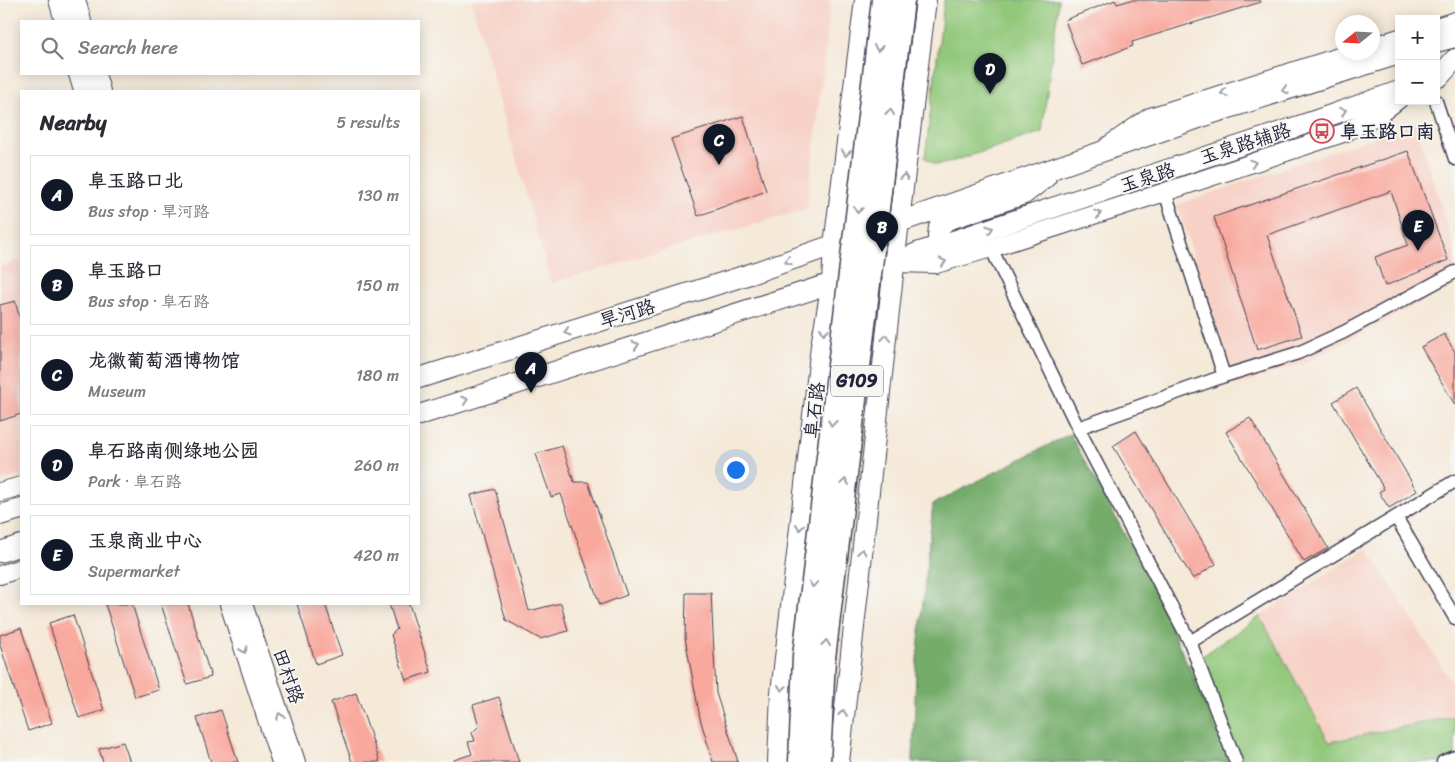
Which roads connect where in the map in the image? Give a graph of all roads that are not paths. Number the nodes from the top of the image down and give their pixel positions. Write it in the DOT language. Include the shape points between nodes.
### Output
graph roads {
  1 [pos="58,0"];
  2 [pos="76,0"];
  3 [pos="865,0"];
  4 [pos="883,0"];
  5 [pos="903,0"];
  6 [pos="926,0"];
  7 [pos="64,20"];
  8 [pos="82,20"];
  9 [pos="1455,21"];
  10 [pos="1440,25"];
  11 [pos="1455,36"];
  12 [pos="1395,39"];
  13 [pos="1440,41"];
  14 [pos="1380,44"];
  15 [pos="1395,55"];
  16 [pos="1335,58"];
  17 [pos="1455,59"];
  18 [pos="78,75"];
  19 [pos="96,75"];
  20 [pos="1443,76"];
  21 [pos="83,90"];
  22 [pos="101,90"];
  23 [pos="1395,92"];
  24 [pos="1395,102"];
  25 [pos="1437,105"];
  26 [pos="1096,154"];
  27 [pos="1209,156"];
  28 [pos="1455,159"];
  29 [pos="1062,166"];
  30 [pos="1165,192"];
  31 [pos="898,221"];
  32 [pos="946,243"];
  33 [pos="834,245"];
  34 [pos="991,248"];
  35 [pos="895,263"];
  36 [pos="1455,272"];
  37 [pos="832,282"];
  38 [pos="1224,376"];
  39 [pos="420,378"];
  40 [pos="420,415"];
  41 [pos="1078,428"];
  42 [pos="1455,481"];
  43 [pos="20,486"];
  44 [pos="0,492"];
  45 [pos="1396,517"];
  46 [pos="20,568"];
  47 [pos="0,575"];
  48 [pos="228,605"];
  49 [pos="243,605"];
  50 [pos="1455,618"];
  51 [pos="1190,642"];
  52 [pos="1455,757"];
  53 [pos="282,762"];
  54 [pos="296,762"];
  55 [pos="778,762"];
  56 [pos="800,762"];
  57 [pos="819,762"];
  58 [pos="839,762"];
  59 [pos="1236,762"];
  60 [pos="1443,762"];
  1 -- 7 [label="street"];
  2 -- 8 [label="street"];
  3 -- 33 [label="main road, 阜石路, one-way"];
  4 -- 56 [label="highway, 阜石路 / G109, one-way, bridge" via="804,656"];
  57 -- 5 [label="highway, 阜石路 / G109, one-way, bridge" via="824,658"];
  31 -- 6 [label="main road, one-way"];
  9 -- 10 [label="street"];
  11 -- 13 [label="main road"];
  12 -- 14 [label="street"];
  15 -- 26 [label="main road, 玉泉路, one-way"];
  16 -- 26 [label="street, one-way" via="1150,117"];
  17 -- 20 [label="main road"];
  18 -- 21 [label="street"];
  19 -- 22 [label="street"];
  27 -- 23 [label="main road, 玉泉路, one-way"];
  30 -- 24 [label="street, 玉泉路辅路, one-way" via="1346,132"];
  25 -- 28 [label="street"];
  26 -- 29 [label="main road, 玉泉路"];
  27 -- 30 [label="street"];
  32 -- 27 [label="main road, 玉泉路, one-way"];
  29 -- 31 [label="main road, 玉泉路"];
  29 -- 32 [label="main road" via="1024,194 947,220 939,226 938,236"];
  34 -- 30 [label="street, 玉泉路辅路, one-way"];
  30 -- 38 [label="street"];
  31 -- 33 [label="main road, 旱河路"];
  31 -- 35 [label="main road"];
  32 -- 35 [label="main road, 玉泉路"];
  33 -- 37 [label="main road, 阜石路"];
  33 -- 39 [label="main road, 旱河路, one-way"];
  35 -- 34 [label="street, 玉泉路辅路, one-way" via="936,264"];
  34 -- 41 [label="street"];
  35 -- 37 [label="main road, 旱河路"];
  58 -- 35 [label="main road, one-way"];
  36 -- 38 [label="street" via="1336,336 1298,353"];
  40 -- 37 [label="main road, 旱河路, one-way"];
  37 -- 55 [label="main road, 阜石路, one-way" via="821,346 782,683"];
  38 -- 41 [label="street"];
  41 -- 51 [label="street"];
  42 -- 45 [label="street"];
  43 -- 44 [label="street"];
  45 -- 50 [label="street"];
  45 -- 51 [label="street"];
  46 -- 47 [label="street"];
  48 -- 53 [label="street, 田村路, one-way"];
  54 -- 49 [label="street, 田村路, one-way"];
  51 -- 59 [label="street"];
  52 -- 60 [label="street"];
}
